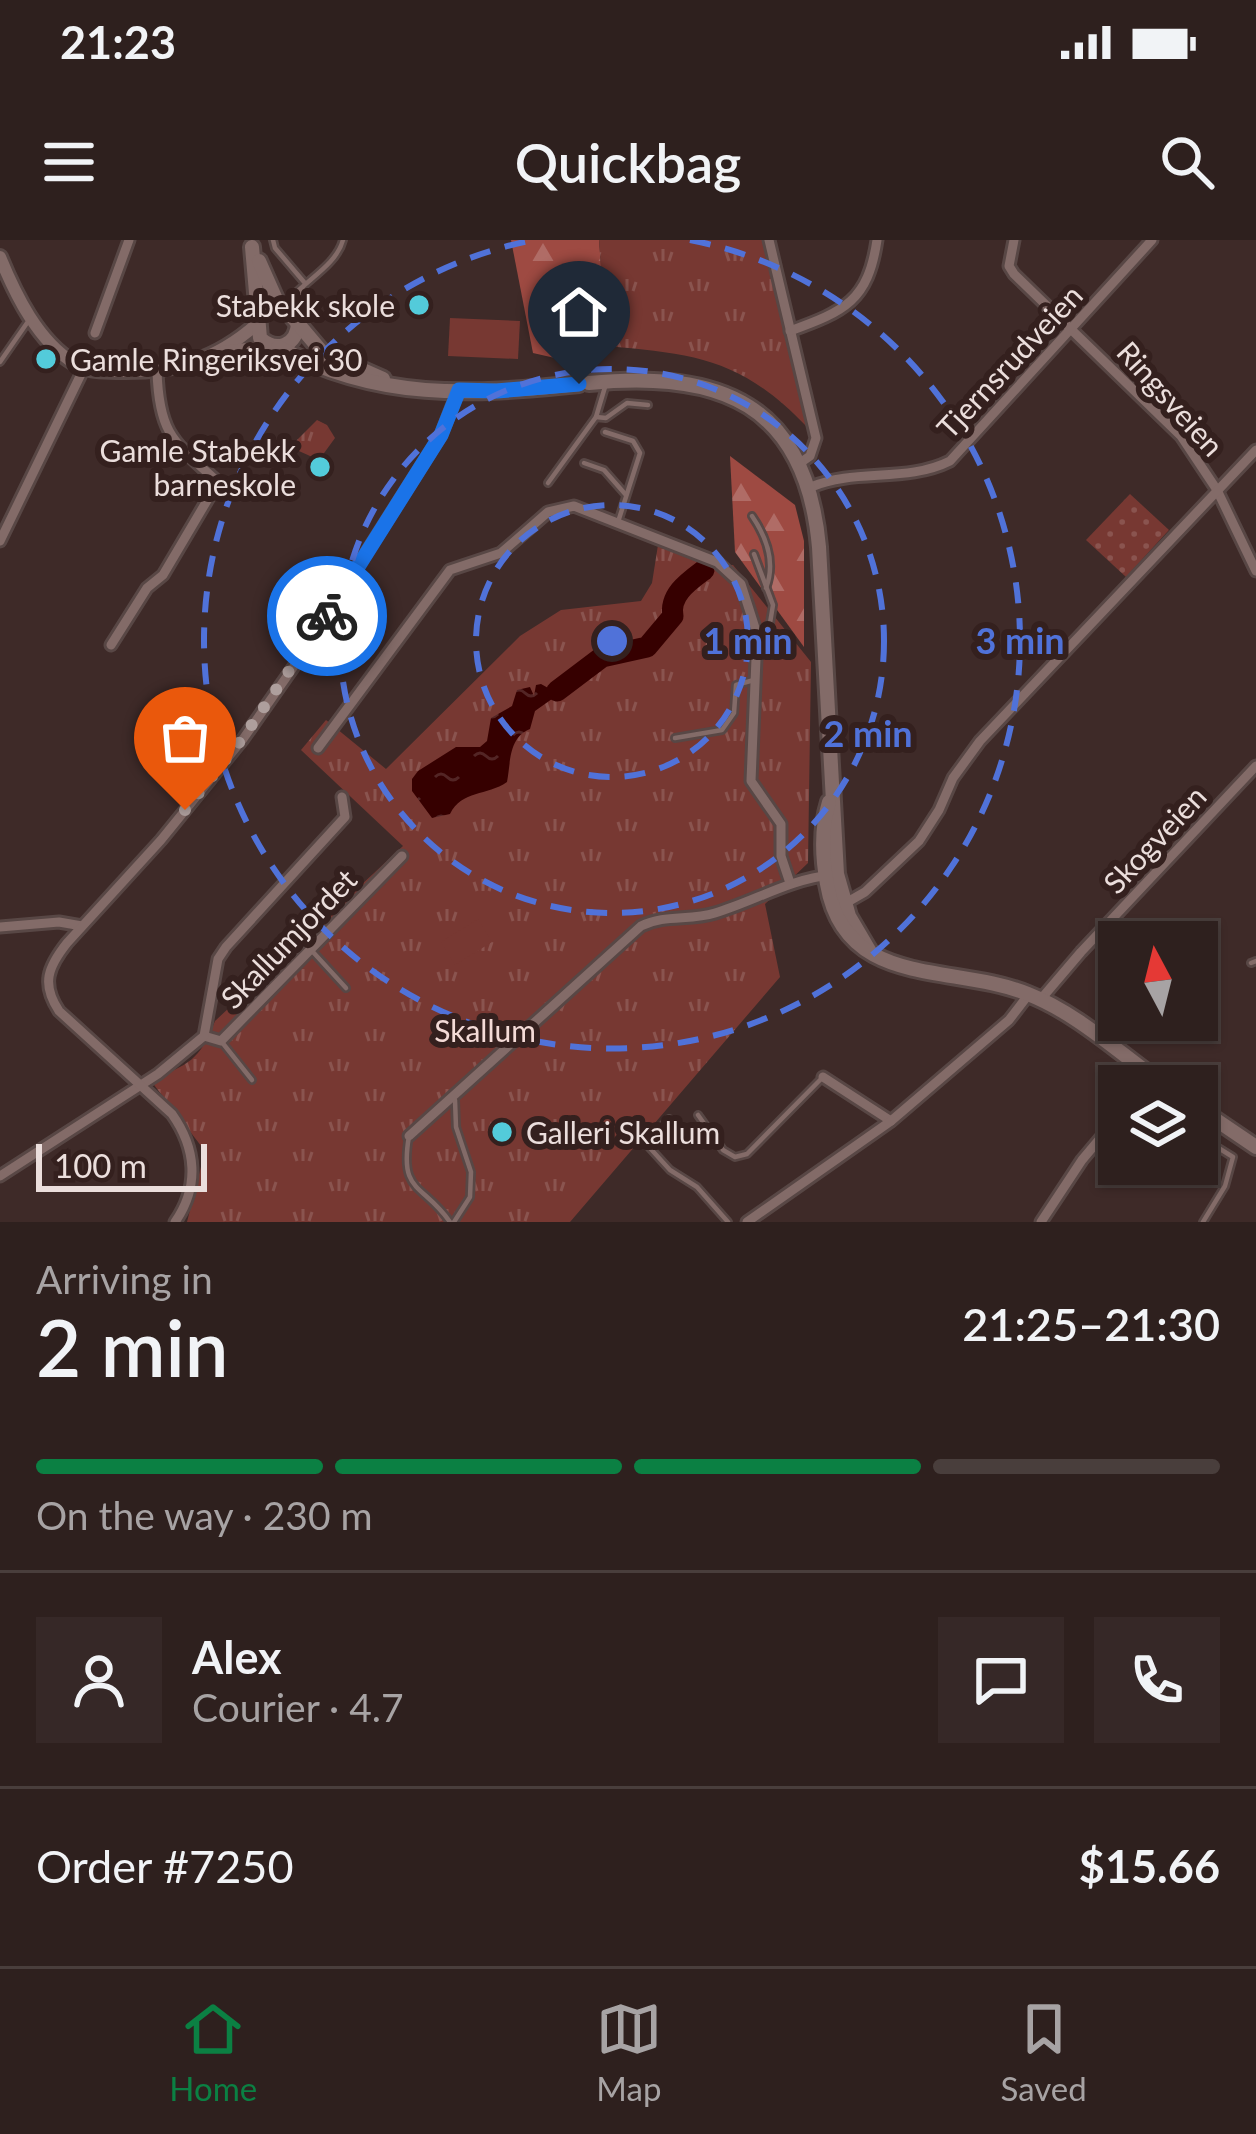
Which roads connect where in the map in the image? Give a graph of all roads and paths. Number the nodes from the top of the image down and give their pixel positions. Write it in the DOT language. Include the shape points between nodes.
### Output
graph roads {
  1 [pos="129,240"];
  2 [pos="273,240"];
  3 [pos="344,240"];
  4 [pos="769,240"];
  5 [pos="877,240"];
  6 [pos="1014,240"];
  7 [pos="1152,240"];
  8 [pos="251,243"];
  9 [pos="0,257"];
  10 [pos="304,282"];
  11 [pos="289,313"];
  12 [pos="32,320"];
  13 [pos="258,321"];
  14 [pos="1072,328"];
  15 [pos="790,331"];
  16 [pos="95,333"];
  17 [pos="274,346"];
  18 [pos="221,352"];
  19 [pos="0,362"];
  20 [pos="84,368"];
  21 [pos="157,371"];
  22 [pos="606,381"];
  23 [pos="459,390"];
  24 [pos="648,405"];
  25 [pos="596,417"];
  26 [pos="605,432"];
  27 [pos="1256,450"];
  28 [pos="584,463"];
  29 [pos="800,463"];
  30 [pos="548,483"];
  31 [pos="811,487"];
  32 [pos="1217,490"];
  33 [pos="628,496"];
  34 [pos="752,516"];
  35 [pos="618,522"];
  36 [pos="0,541"];
  37 [pos="754,554"];
  38 [pos="1256,571"];
  39 [pos="766,588"];
  40 [pos="757,634"];
  41 [pos="111,645"];
  42 [pos="754,680"];
  43 [pos="675,738"];
  44 [pos="318,748"];
  45 [pos="1256,766"];
  46 [pos="342,797"];
  47 [pos="402,856"];
  48 [pos="831,875"];
  49 [pos="790,884"];
  50 [pos="844,904"];
  51 [pos="82,926"];
  52 [pos="0,927"];
  53 [pos="309,948"];
  54 [pos="869,950"];
  55 [pos="346,988"];
  56 [pos="1035,997"];
  57 [pos="205,1036"];
  58 [pos="221,1041"];
  59 [pos="1130,1065"];
  60 [pos="823,1077"];
  61 [pos="252,1080"];
  62 [pos="140,1085"];
  63 [pos="454,1095"];
  64 [pos="698,1115"];
  65 [pos="669,1119"];
  66 [pos="891,1121"];
  67 [pos="1218,1122"];
  68 [pos="409,1136"];
  69 [pos="1098,1141"];
  70 [pos="1218,1147"];
  71 [pos="1256,1148"];
  72 [pos="0,1176"];
  73 [pos="176,1222"];
  74 [pos="452,1222"];
  75 [pos="728,1222"];
  76 [pos="747,1222"];
  77 [pos="1041,1222"];
  78 [pos="1203,1222"];
  1 -- 16 [label="street"];
  2 -- 10 [label="lane"];
  3 -- 10 [label="lane"];
  4 -- 15 [label="street"];
  5 -- 15 [label="street" via="872,272 857,296"];
  6 -- 14 [label="street, Ringsveien" via="1014,274"];
  7 -- 14 [label="street, Tjernsrudveien"];
  8 -- 11 [label="main road"];
  8 -- 13 [label="main road"];
  9 -- 12 [label="street"];
  10 -- 11 [label="lane"];
  10 -- 11 [label="lane"];
  11 -- 13 [label="main road" via="267,309"];
  11 -- 17 [label="main road" via="295,337"];
  11 -- 23 [label="main road" via="322,352 370,375"];
  12 -- 19 [label="lane"];
  12 -- 20 [label="street"];
  13 -- 17 [label="main road" via="260,338"];
  13 -- 18 [label="street"];
  14 -- 31 [label="street, Tjernsrudveien" via="950,461"];
  14 -- 32 [label="street, Ringsveien" via="1180,436"];
  15 -- 29 [label="street" via="816,438"];
  17 -- 18 [label="street"];
  17 -- 23 [label="main road" via="369,384"];
  18 -- 21 [label="street"];
  20 -- 21 [label="street"];
  20 -- 36 [label="street"];
  21 -- 41 [label="street" via="172,440 218,482"];
  22 -- 23 [label="main road"];
  22 -- 25 [label="lane"];
  22 -- 29 [label="main road" via="668,379 720,392 762,418"];
  23 -- 51 [label="street" via="441,435 278,690"];
  24 -- 25 [label="lane" via="627,403"];
  25 -- 30 [label="lane"];
  26 -- 33 [label="lane" via="639,448"];
  27 -- 32 [label="street"];
  28 -- 33 [label="lane" via="604,470"];
  29 -- 31 [label="main road"];
  31 -- 48 [label="main road" via="828,669 824,817"];
  32 -- 38 [label="street, Ringsveien"];
  32 -- 50 [label="street" via="980,741 919,842"];
  33 -- 35 [label="lane"];
  34 -- 39 [label="lane" via="772,564"];
  35 -- 40 [label="street" via="717,562 742,584"];
  35 -- 44 [label="street" via="557,508 501,553 450,570"];
  37 -- 39 [label="lane"];
  39 -- 40 [label="lane" via="772,616"];
  40 -- 42 [label="street"];
  42 -- 43 [label="lane" via="736,685 734,713 722,730"];
  42 -- 49 [label="street" via="751,781 781,824"];
  45 -- 56 [label="street, Skogveien"];
  46 -- 57 [label="street" via="345,817 218,959"];
  47 -- 53 [label="street, Skallumjordet"];
  48 -- 49 [label="street"];
  48 -- 50 [label="main road"];
  48 -- 54 [label="main road" via="840,923"];
  49 -- 63 [label="street" via="714,914 641,926"];
  50 -- 54 [label="main road"];
  51 -- 52 [label="street"];
  51 -- 62 [label="street" via="48,972 50,998"];
  53 -- 55 [label="lane"];
  53 -- 58 [label="street, Skallumjordet"];
  54 -- 56 [label="main road" via="898,967"];
  56 -- 59 [label="main road"];
  56 -- 66 [label="street, Skogveien"];
  57 -- 58 [label="street, Skallumjordet"];
  57 -- 62 [label="street"];
  58 -- 61 [label="lane"];
  60 -- 64 [label="lane" via="748,1154 724,1150"];
  60 -- 66 [label="street"];
  62 -- 72 [label="street"];
  62 -- 73 [label="street" via="189,1143 192,1183"];
  63 -- 68 [label="street"];
  63 -- 74 [label="lane" via="471,1172 470,1197"];
  65 -- 75 [label="lane" via="649,1147"];
  66 -- 76 [label="street, Skogveien"];
  67 -- 71 [label="main road"];
  68 -- 74 [label="lane" via="408,1183"];
  69 -- 77 [label="street"];
  70 -- 78 [label="lane" via="1233,1156"];
}
